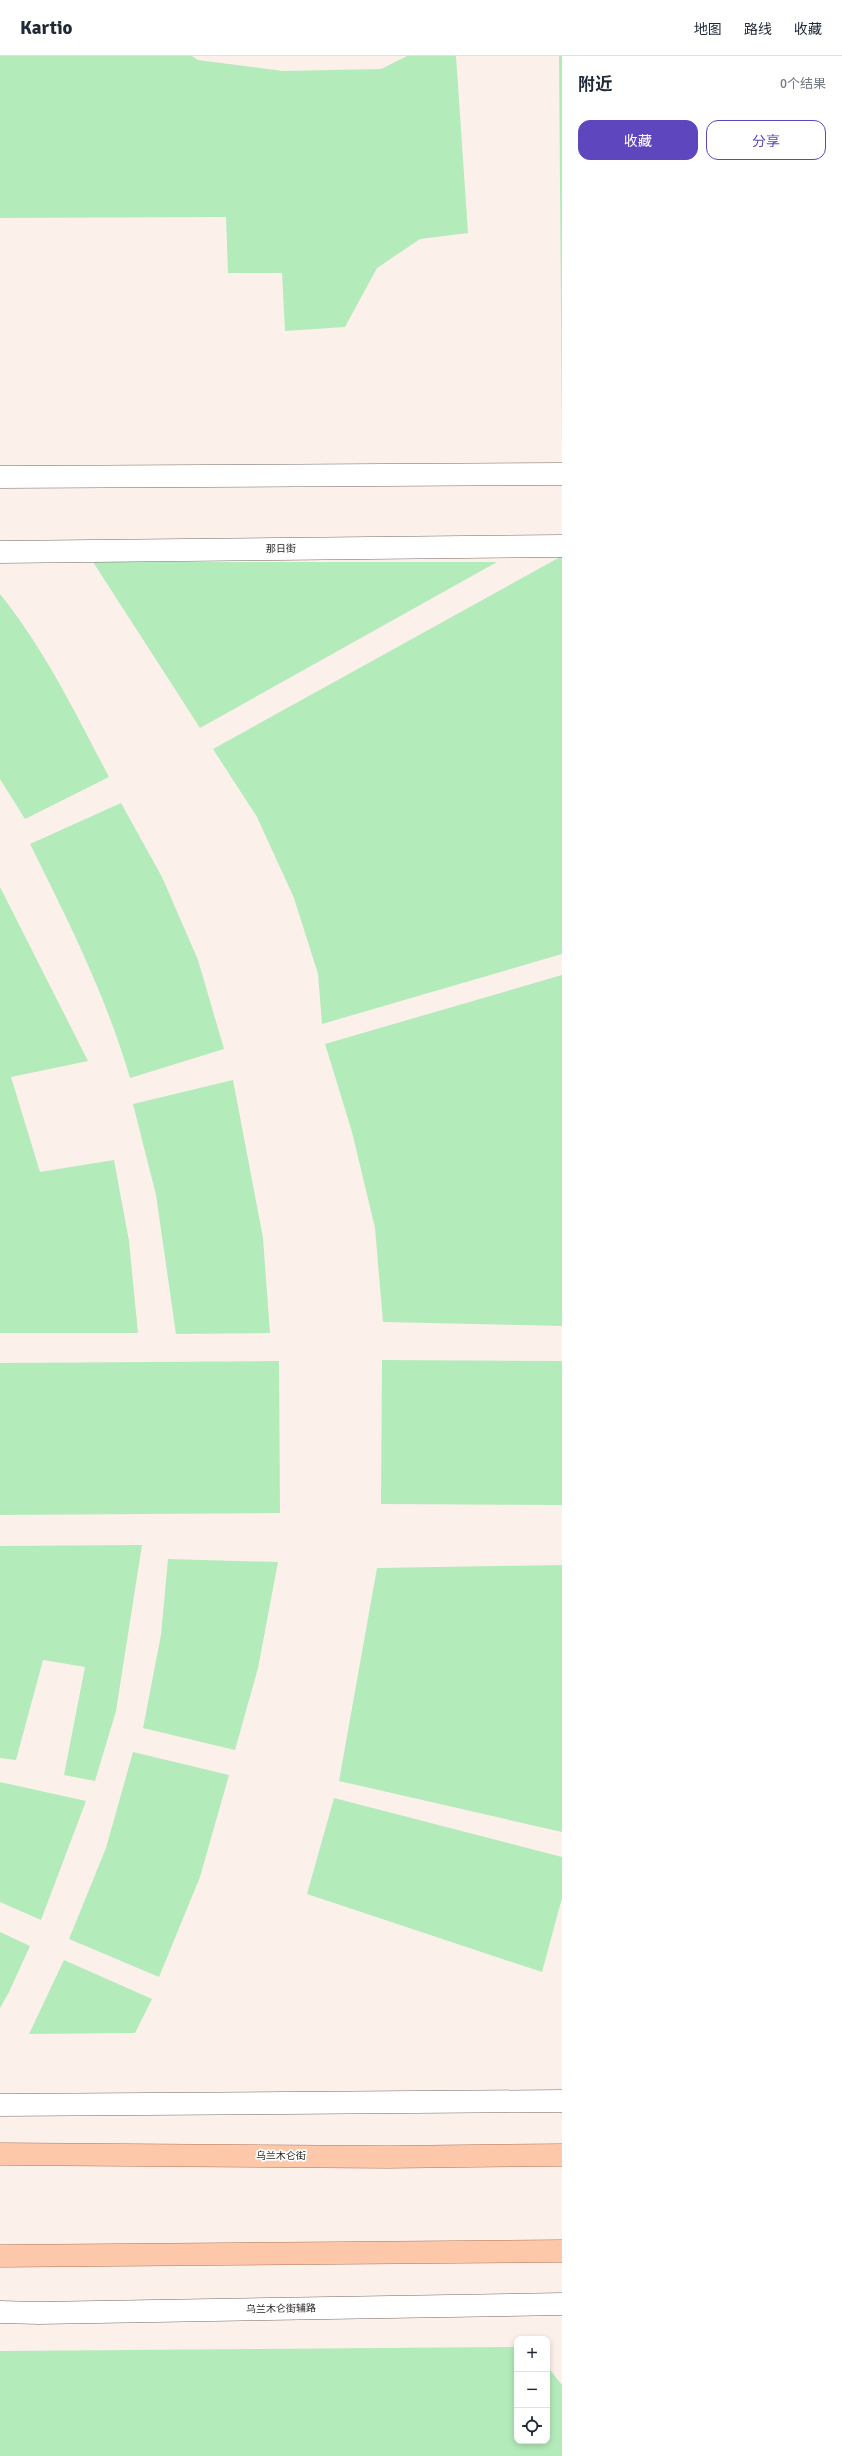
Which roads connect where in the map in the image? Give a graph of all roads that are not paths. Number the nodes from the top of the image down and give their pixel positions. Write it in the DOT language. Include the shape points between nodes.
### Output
graph roads {
  1 [pos="562,474"];
  2 [pos="0,477"];
  3 [pos="562,546"];
  4 [pos="0,552"];
  5 [pos="562,2102"];
  6 [pos="0,2106"];
  7 [pos="0,2154"];
  8 [pos="562,2155"];
  9 [pos="562,2251"];
  10 [pos="0,2256"];
  11 [pos="562,2304"];
  12 [pos="0,2312"];
  1 -- 2 [label="street"];
  3 -- 4 [label="street, 那日街"];
  5 -- 6 [label="street"];
  7 -- 8 [label="main road, 乌兰木仑街" via="380,2157"];
  9 -- 10 [label="main road"];
  11 -- 12 [label="street, 乌兰木仑街辅路"];
}
